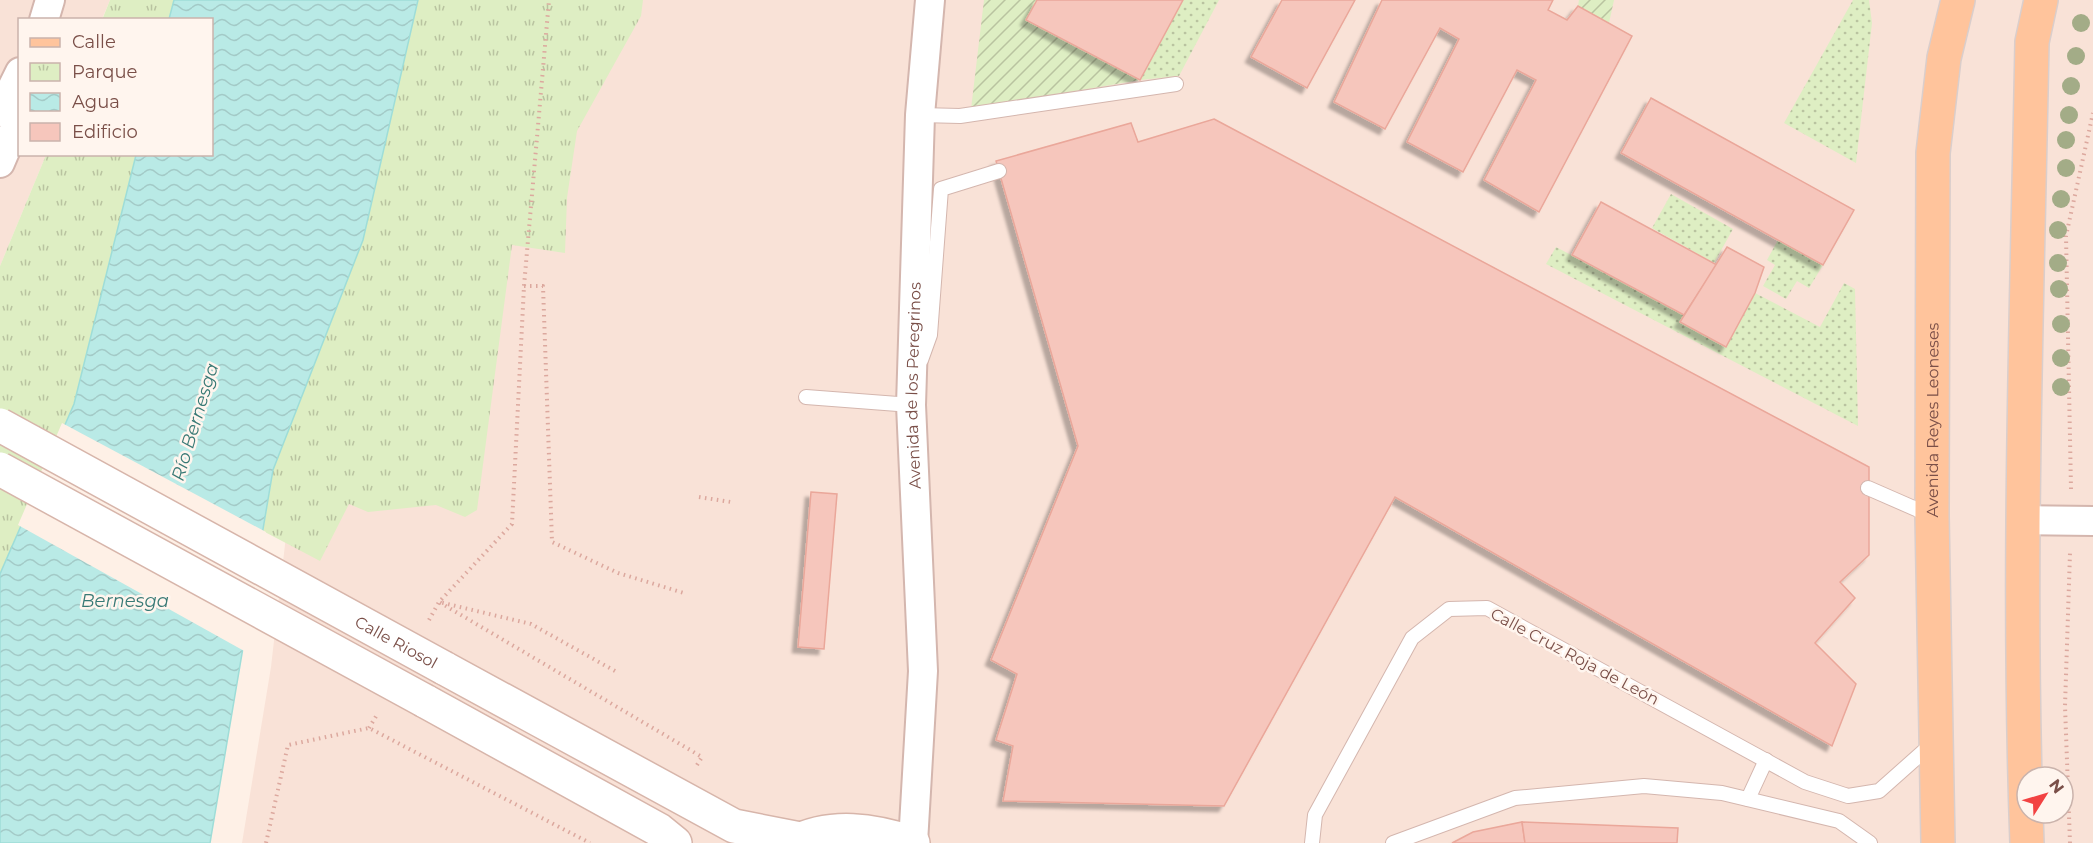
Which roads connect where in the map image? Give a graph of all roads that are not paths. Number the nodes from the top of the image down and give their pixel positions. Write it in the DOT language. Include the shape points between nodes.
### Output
graph roads {
  1 [pos="50,0"];
  2 [pos="930,0"];
  3 [pos="2041,0"];
  4 [pos="1949,10"];
  5 [pos="45,18"];
  6 [pos="18,76"];
  7 [pos="1176,84"];
  8 [pos="0,112"];
  9 [pos="920,116"];
  10 [pos="18,121"];
  11 [pos="0,163"];
  12 [pos="999,171"];
  13 [pos="912,396"];
  14 [pos="806,397"];
  15 [pos="0,425"];
  16 [pos="0,469"];
  17 [pos="1868,488"];
  18 [pos="1932,516"];
  19 [pos="2024,520"];
  20 [pos="2093,521"];
  21 [pos="1937,740"];
  22 [pos="1766,760"];
  23 [pos="1748,799"];
  24 [pos="797,841"];
  25 [pos="675,843"];
  26 [pos="913,843"];
  27 [pos="1310,843"];
  28 [pos="1393,843"];
  29 [pos="1870,843"];
  30 [pos="1938,843"];
  31 [pos="2027,843"];
  1 -- 5 [label="street"];
  2 -- 9 [label="street, Avenida de los Peregrinos"];
  3 -- 19 [label="main road" via="2032,42"];
  4 -- 18 [label="main road, Avenida Reyes Leoneses" via="1933,153"];
  6 -- 8 [label="street"];
  7 -- 9 [label="lane" via="960,116"];
  9 -- 13 [label="street, Avenida de los Peregrinos"];
  10 -- 11 [label="street"];
  12 -- 13 [label="lane" via="941,189 930,335"];
  13 -- 14 [label="lane"];
  13 -- 26 [label="street, Avenida de los Peregrinos" via="923,671"];
  15 -- 24 [label="main road, Calle Riosol, bridge" via="734,826"];
  16 -- 25 [label="main road, bridge" via="658,830"];
  17 -- 18 [label="lane"];
  18 -- 21 [label="main road, Avenida Reyes Leoneses"];
  19 -- 20 [label="street"];
  19 -- 31 [label="main road" via="2022,706"];
  21 -- 22 [label="lane, Calle Cruz Roja de León" via="1880,791 1848,796 1805,782"];
  21 -- 30 [label="main road, Avenida Reyes Leoneses"];
  22 -- 23 [label="lane"];
  22 -- 27 [label="lane, Calle Cruz Roja de León" via="1487,608 1449,609 1412,638 1316,815"];
  23 -- 28 [label="lane" via="1644,786 1515,798"];
  23 -- 29 [label="lane" via="1839,821"];
  24 -- 26 [label="main road" via="847,831 876,832"];
}
